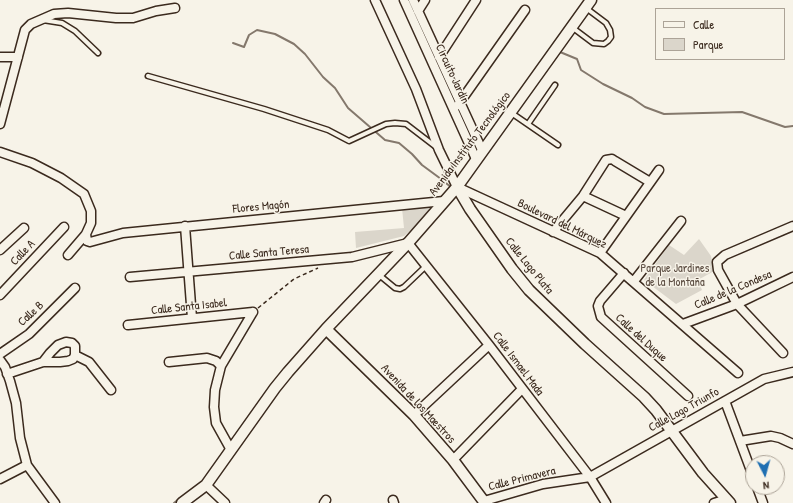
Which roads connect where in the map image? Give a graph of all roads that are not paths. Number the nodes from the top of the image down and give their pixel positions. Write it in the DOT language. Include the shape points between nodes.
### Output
graph roads {
  1 [pos="375,0"];
  2 [pos="404,0"];
  3 [pos="413,0"];
  4 [pos="425,0"];
  5 [pos="476,0"];
  6 [pos="589,4"];
  7 [pos="175,8"];
  8 [pos="418,10"];
  9 [pos="525,10"];
  10 [pos="39,19"];
  11 [pos="571,27"];
  12 [pos="98,53"];
  13 [pos="439,56"];
  14 [pos="0,57"];
  15 [pos="18,57"];
  16 [pos="148,76"];
  17 [pos="555,85"];
  18 [pos="457,106"];
  19 [pos="510,112"];
  20 [pos="0,124"];
  21 [pos="528,124"];
  22 [pos="558,145"];
  23 [pos="439,150"];
  24 [pos="482,150"];
  25 [pos="0,152"];
  26 [pos="476,159"];
  27 [pos="659,170"];
  28 [pos="650,182"];
  29 [pos="457,187"];
  30 [pos="582,196"];
  31 [pos="444,201"];
  32 [pos="626,216"];
  33 [pos="681,221"];
  34 [pos="185,226"];
  35 [pos="793,226"];
  36 [pos="64,227"];
  37 [pos="24,228"];
  38 [pos="553,232"];
  39 [pos="86,234"];
  40 [pos="408,242"];
  41 [pos="0,250"];
  42 [pos="600,253"];
  43 [pos="68,255"];
  44 [pos="426,266"];
  45 [pos="188,273"];
  46 [pos="624,273"];
  47 [pos="378,274"];
  48 [pos="130,277"];
  49 [pos="793,277"];
  50 [pos="634,281"];
  51 [pos="75,288"];
  52 [pos="0,295"];
  53 [pos="737,304"];
  54 [pos="192,318"];
  55 [pos="683,324"];
  56 [pos="128,325"];
  57 [pos="326,329"];
  58 [pos="489,345"];
  59 [pos="783,353"];
  60 [pos="0,354"];
  61 [pos="75,355"];
  62 [pos="0,360"];
  63 [pos="43,362"];
  64 [pos="169,362"];
  65 [pos="221,366"];
  66 [pos="793,372"];
  67 [pos="738,373"];
  68 [pos="7,374"];
  69 [pos="522,389"];
  70 [pos="110,390"];
  71 [pos="688,396"];
  72 [pos="725,401"];
  73 [pos="414,415"];
  74 [pos="670,431"];
  75 [pos="740,440"];
  76 [pos="793,444"];
  77 [pos="232,450"];
  78 [pos="745,455"];
  79 [pos="453,460"];
  80 [pos="27,465"];
  81 [pos="590,477"];
  82 [pos="0,479"];
  83 [pos="206,485"];
  84 [pos="729,501"];
  85 [pos="484,502"];
  86 [pos="54,503"];
  87 [pos="182,503"];
  88 [pos="225,503"];
  89 [pos="606,503"];
  90 [pos="714,503"];
  1 -- 23 [label="street, Calle Lago Plata" via="416,89"];
  2 -- 18 [label="street, Circuito Jardín"];
  3 -- 8 [label="street, Circuito Jardín"];
  4 -- 8 [label="street"];
  5 -- 13 [label="street"];
  6 -- 11 [label="street, Avenida Instituto Tecnológico"];
  6 -- 11 [label="lane" via="608,26 611,34 608,41 604,44 593,43"];
  7 -- 10 [label="street" via="133,18 68,13"];
  8 -- 13 [label="street, Circuito Jardín"];
  9 -- 18 [label="street"];
  10 -- 12 [label="lane" via="62,23 75,31"];
  10 -- 15 [label="street" via="25,30"];
  11 -- 19 [label="street, Avenida Instituto Tecnológico"];
  13 -- 18 [label="street, Circuito Jardín"];
  14 -- 15 [label="street"];
  15 -- 20 [label="street"];
  16 -- 23 [label="lane" via="264,109 328,130 349,141 386,124 406,124"];
  17 -- 21 [label="lane"];
  18 -- 24 [label="street, Circuito Jardín"];
  18 -- 26 [label="street, Circuito Jardín"];
  19 -- 21 [label="lane"];
  19 -- 24 [label="street, Avenida Instituto Tecnológico"];
  21 -- 22 [label="lane"];
  23 -- 29 [label="street, Calle Lago Plata"];
  24 -- 26 [label="street, Avenida Instituto Tecnológico"];
  25 -- 39 [label="street" via="32,163 84,194 91,211 91,223"];
  26 -- 29 [label="street, Avenida Instituto Tecnológico"];
  27 -- 28 [label="street"];
  28 -- 30 [label="street" via="612,159 604,162"];
  28 -- 32 [label="street"];
  29 -- 31 [label="street, Avenida Instituto Tecnológico"];
  29 -- 38 [label="street, Boulevard del Márquez"];
  29 -- 74 [label="street, Calle Lago Plata" via="529,290 644,397"];
  30 -- 32 [label="street"];
  30 -- 38 [label="street"];
  31 -- 34 [label="street, Flores Magón"];
  31 -- 40 [label="street, Avenida Instituto Tecnológico"];
  32 -- 42 [label="street"];
  33 -- 50 [label="street"];
  34 -- 39 [label="street, Flores Magón" via="123,233 90,242 87,241"];
  34 -- 45 [label="street"];
  35 -- 53 [label="street" via="725,255 717,262 718,270"];
  36 -- 52 [label="street, Calle A"];
  37 -- 41 [label="street"];
  38 -- 42 [label="street, Boulevard del Márquez"];
  39 -- 43 [label="street"];
  40 -- 44 [label="street, Calle Ismael Mada"];
  40 -- 45 [label="street, Calle Santa Teresa" via="352,257"];
  40 -- 47 [label="street, Avenida Instituto Tecnológico"];
  42 -- 46 [label="street, Boulevard del Márquez"];
  44 -- 47 [label="lane" via="400,289"];
  44 -- 58 [label="street, Calle Ismael Mada"];
  45 -- 48 [label="street, Calle Santa Teresa"];
  45 -- 54 [label="street"];
  46 -- 50 [label="street, Boulevard del Márquez"];
  46 -- 71 [label="street, Calle del Duque" via="600,301 598,306 601,317"];
  47 -- 57 [label="street, Avenida Instituto Tecnológico"];
  49 -- 53 [label="street, Calle de la Condesa"];
  50 -- 55 [label="street, Boulevard del Márquez"];
  51 -- 60 [label="street, Calle B" via="29,334"];
  53 -- 55 [label="street, Calle de la Condesa"];
  53 -- 59 [label="street"];
  54 -- 56 [label="street, Calle Santa Isabel"];
  54 -- 65 [label="street, Calle Santa Isabel" via="253,312"];
  55 -- 67 [label="street, Boulevard del Márquez"];
  57 -- 73 [label="street, Avenida de los Maestros"];
  57 -- 77 [label="street, Avenida Instituto Tecnológico" via="275,388"];
  58 -- 69 [label="street, Calle Ismael Mada"];
  58 -- 73 [label="street"];
  61 -- 63 [label="street" via="73,359 60,362"];
  61 -- 63 [label="street" via="75,346 66,342 58,346"];
  61 -- 70 [label="street" via="89,362"];
  62 -- 68 [label="street"];
  63 -- 68 [label="street"];
  64 -- 65 [label="street" via="207,358 216,360"];
  65 -- 77 [label="street" via="215,390 216,423"];
  66 -- 72 [label="street, Calle Lago Triunfo" via="764,379"];
  68 -- 80 [label="street" via="16,403 20,438"];
  69 -- 79 [label="street"];
  69 -- 81 [label="street, Calle Ismael Mada"];
  72 -- 74 [label="street, Calle Lago Triunfo"];
  72 -- 75 [label="street"];
  73 -- 79 [label="street, Avenida de los Maestros"];
  74 -- 81 [label="street, Calle Lago Triunfo"];
  74 -- 84 [label="street, Calle Lago Plata"];
  75 -- 76 [label="street" via="771,436"];
  75 -- 78 [label="street"];
  77 -- 83 [label="street, Avenida Instituto Tecnológico"];
  79 -- 85 [label="street, Avenida de los Maestros"];
  80 -- 82 [label="street"];
  80 -- 86 [label="street"];
  81 -- 85 [label="street, Calle Primavera" via="543,484"];
  81 -- 89 [label="street, Calle Ismael Mada"];
  83 -- 87 [label="street, Avenida Instituto Tecnológico"];
  83 -- 88 [label="street"];
  84 -- 90 [label="street"];
}
